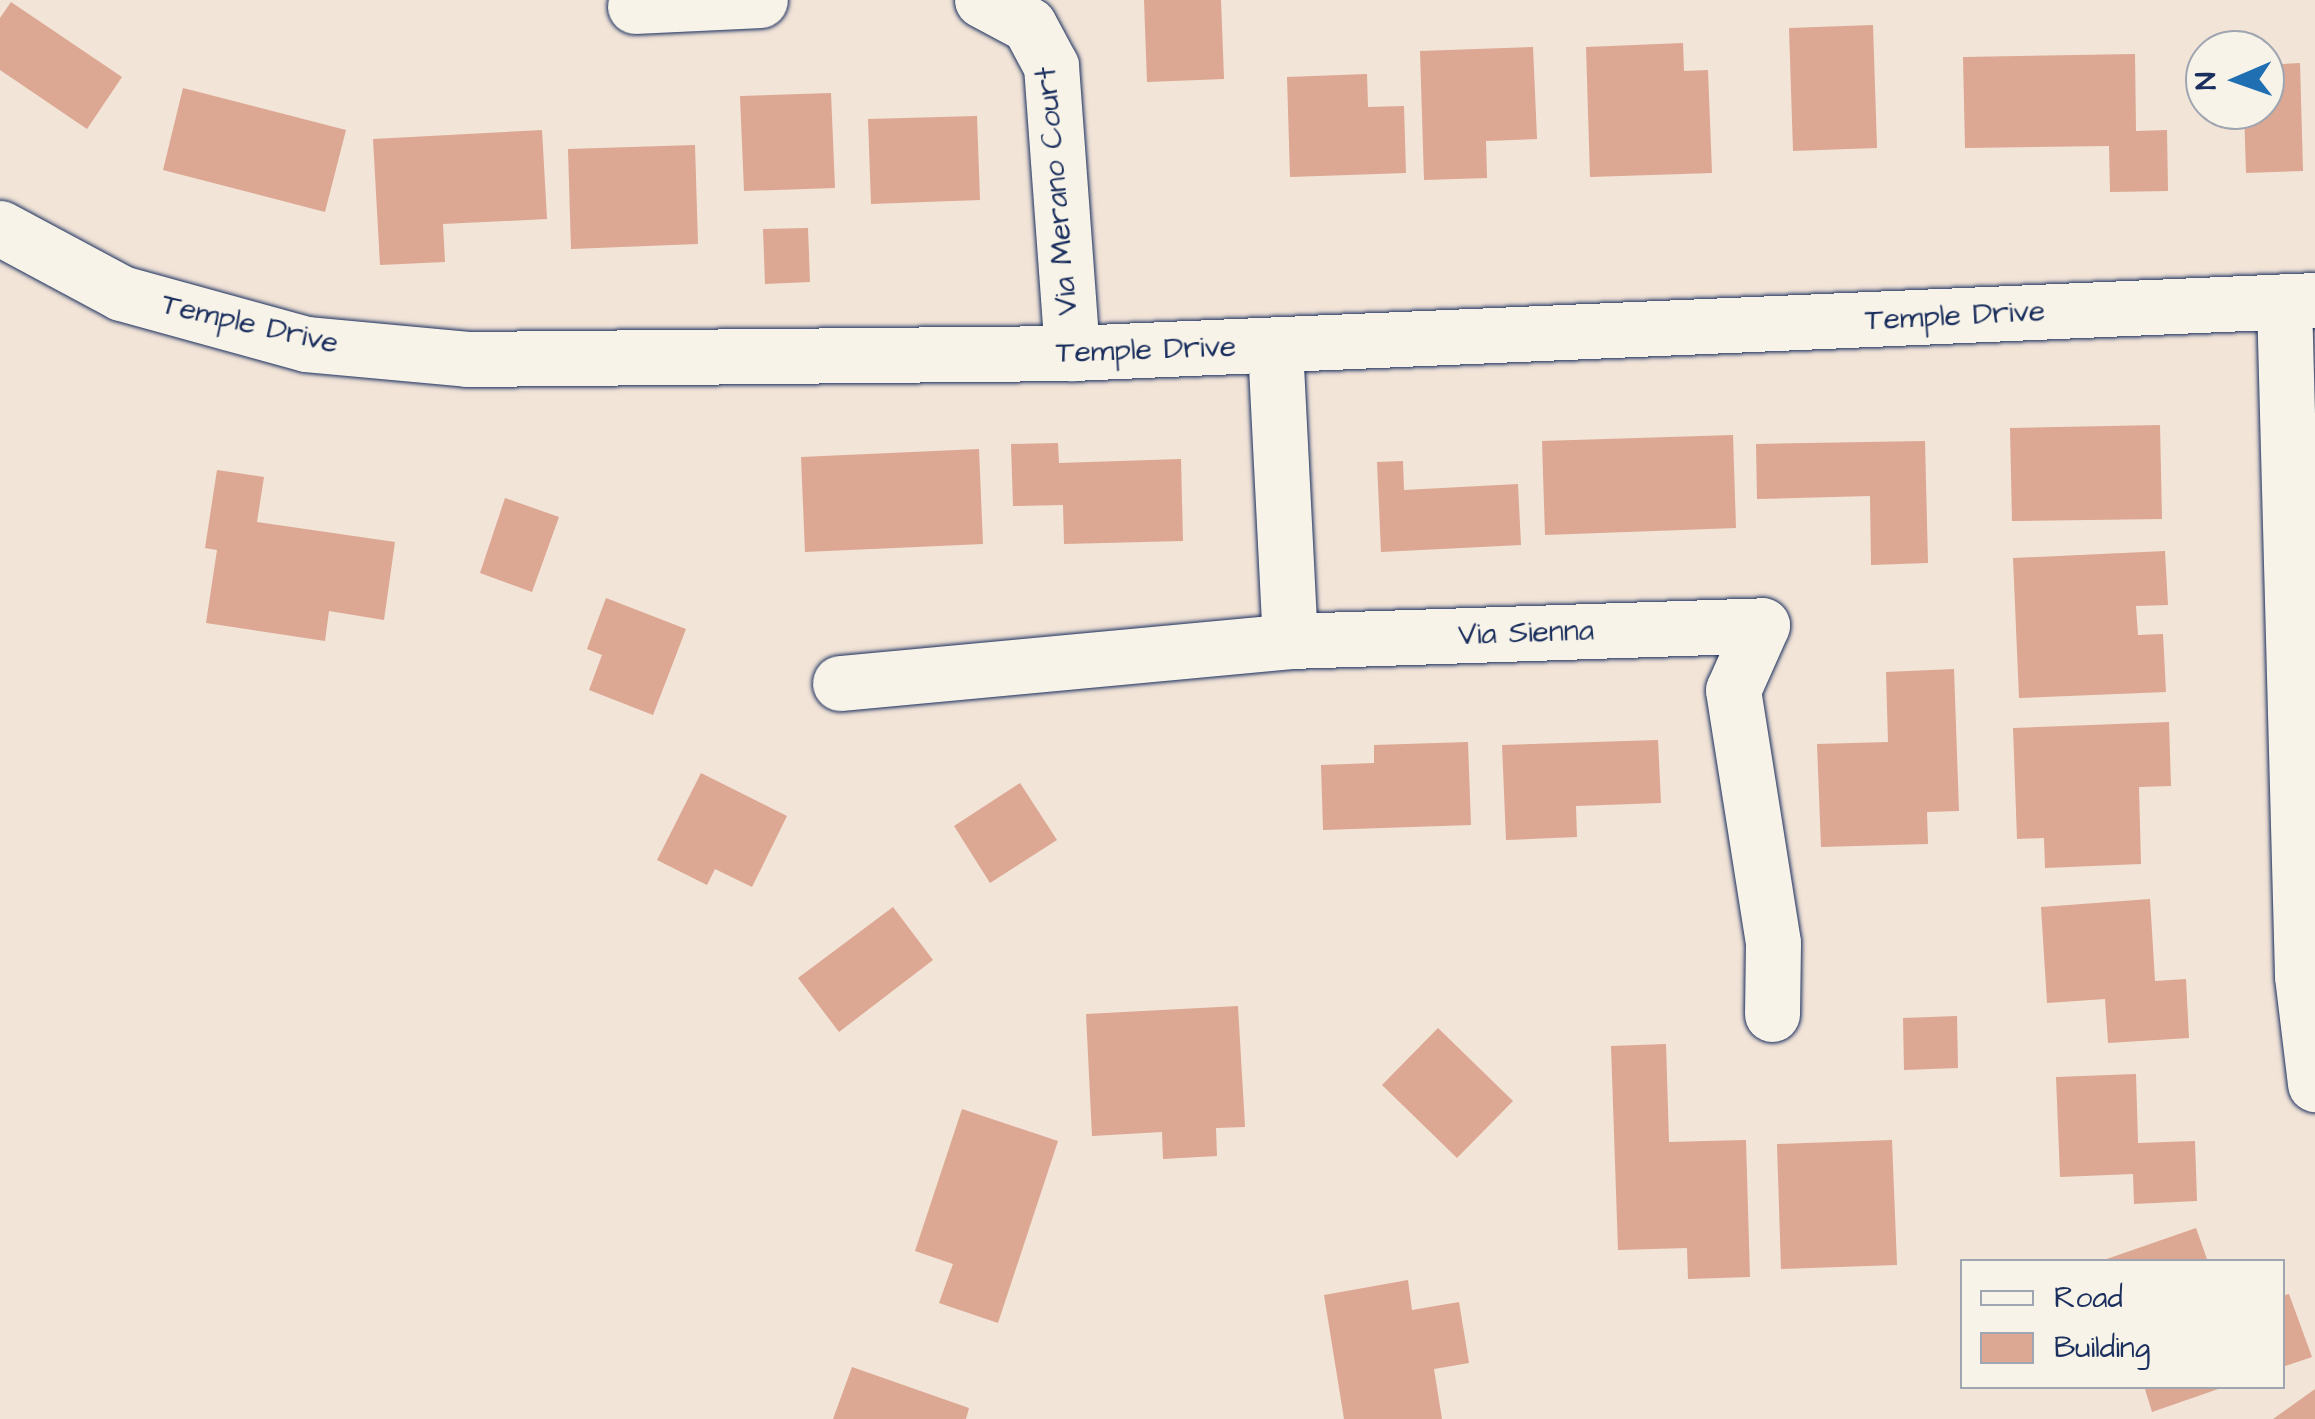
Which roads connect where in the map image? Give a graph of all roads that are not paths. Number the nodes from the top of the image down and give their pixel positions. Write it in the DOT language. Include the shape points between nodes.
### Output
graph roads {
  1 [pos="760,0"];
  2 [pos="982,0"];
  3 [pos="636,6"];
  4 [pos="0,228"];
  5 [pos="2300,300"];
  6 [pos="1275,346"];
  7 [pos="1072,354"];
  8 [pos="1290,641"];
  9 [pos="840,683"];
  10 [pos="1772,1014"];
  11 [pos="2315,1084"];
  1 -- 3 [label="street"];
  2 -- 7 [label="street, Via Merano Court" via="1029,25 1051,66"];
  4 -- 7 [label="street, Temple Drive" via="121,292 306,344 467,359"];
  5 -- 6 [label="street, Temple Drive"];
  5 -- 11 [label="street" via="2302,976"];
  6 -- 7 [label="street, Temple Drive"];
  6 -- 8 [label="street"];
  8 -- 9 [label="street, Via Sienna"];
  8 -- 10 [label="street, Via Sienna" via="1762,625 1733,690 1774,943"];
}
